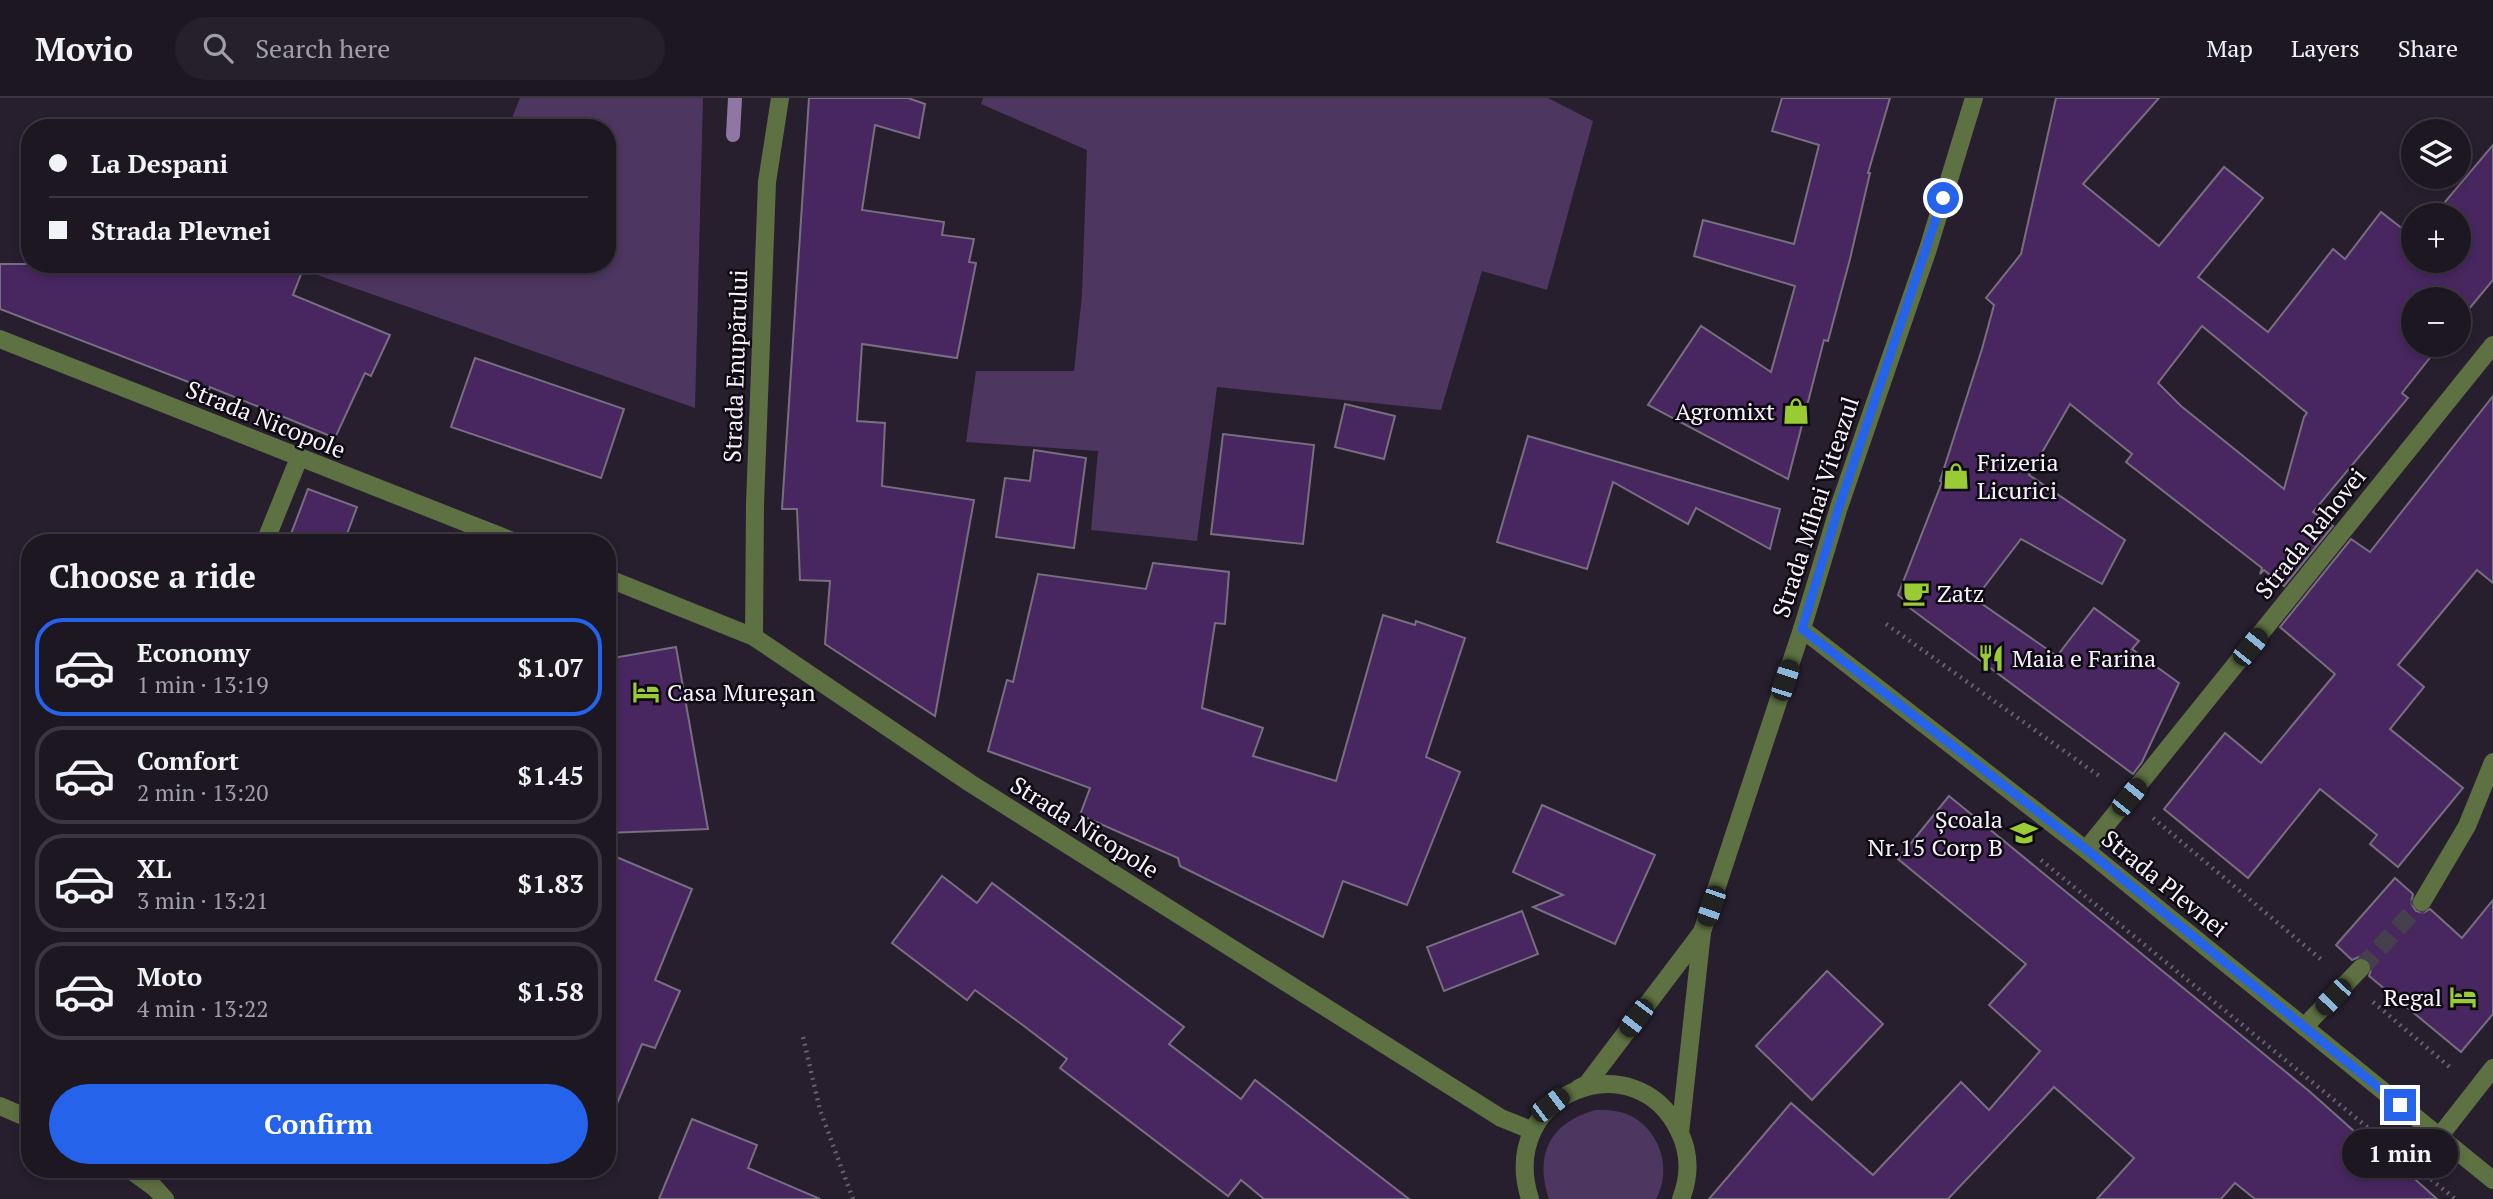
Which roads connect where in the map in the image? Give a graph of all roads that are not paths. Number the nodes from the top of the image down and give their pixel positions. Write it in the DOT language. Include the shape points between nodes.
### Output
graph roads {
  1 [pos="780,98"];
  2 [pos="1974,98"];
  3 [pos="0,339"];
  4 [pos="2493,345"];
  5 [pos="299,458"];
  6 [pos="268,534"];
  7 [pos="494,534"];
  8 [pos="616,582"];
  9 [pos="1802,629"];
  10 [pos="754,637"];
  11 [pos="2493,762"];
  12 [pos="2087,850"];
  13 [pos="2422,902"];
  14 [pos="1702,932"];
  15 [pos="2361,968"];
  16 [pos="2304,1027"];
  17 [pos="2493,1068"];
  18 [pos="1563,1096"];
  19 [pos="0,1106"];
  20 [pos="21,1115"];
  21 [pos="1531,1130"];
  22 [pos="1680,1133"];
  23 [pos="2439,1137"];
  24 [pos="141,1178"];
  25 [pos="2493,1180"];
  26 [pos="165,1199"];
  27 [pos="1530,1199"];
  28 [pos="1681,1199"];
  1 -- 10 [label="street, Strada Enupărului" via="766,195"];
  2 -- 9 [label="street, Strada Mihai Viteazul"];
  3 -- 5 [label="street, Strada Nicopole"];
  4 -- 12 [label="street, Strada Rahovei"];
  5 -- 6 [label="street"];
  5 -- 7 [label="street, Strada Nicopole"];
  8 -- 10 [label="street, Strada Nicopole"];
  9 -- 12 [label="street, Strada Plevnei"];
  9 -- 14 [label="street, Strada Mihai Viteazul"];
  10 -- 21 [label="street, Strada Nicopole" via="1005,805 1501,1118"];
  11 -- 13 [label="street" via="2467,825"];
  12 -- 16 [label="street, Strada Plevnei"];
  14 -- 18 [label="street, Strada Mihai Viteazul" via="1587,1084"];
  14 -- 22 [label="street, Strada Mihai Viteazul"];
  15 -- 16 [label="street"];
  16 -- 23 [label="street, Strada Plevnei"];
  17 -- 23 [label="street"];
  18 -- 21 [label="street"];
  18 -- 22 [label="street" via="1602,1084 1630,1088 1654,1100"];
  19 -- 20 [label="street"];
  21 -- 27 [label="street" via="1524,1165"];
  22 -- 28 [label="street" via="1688,1166"];
  23 -- 25 [label="street, Strada Plevnei"];
  24 -- 26 [label="street"];
}
